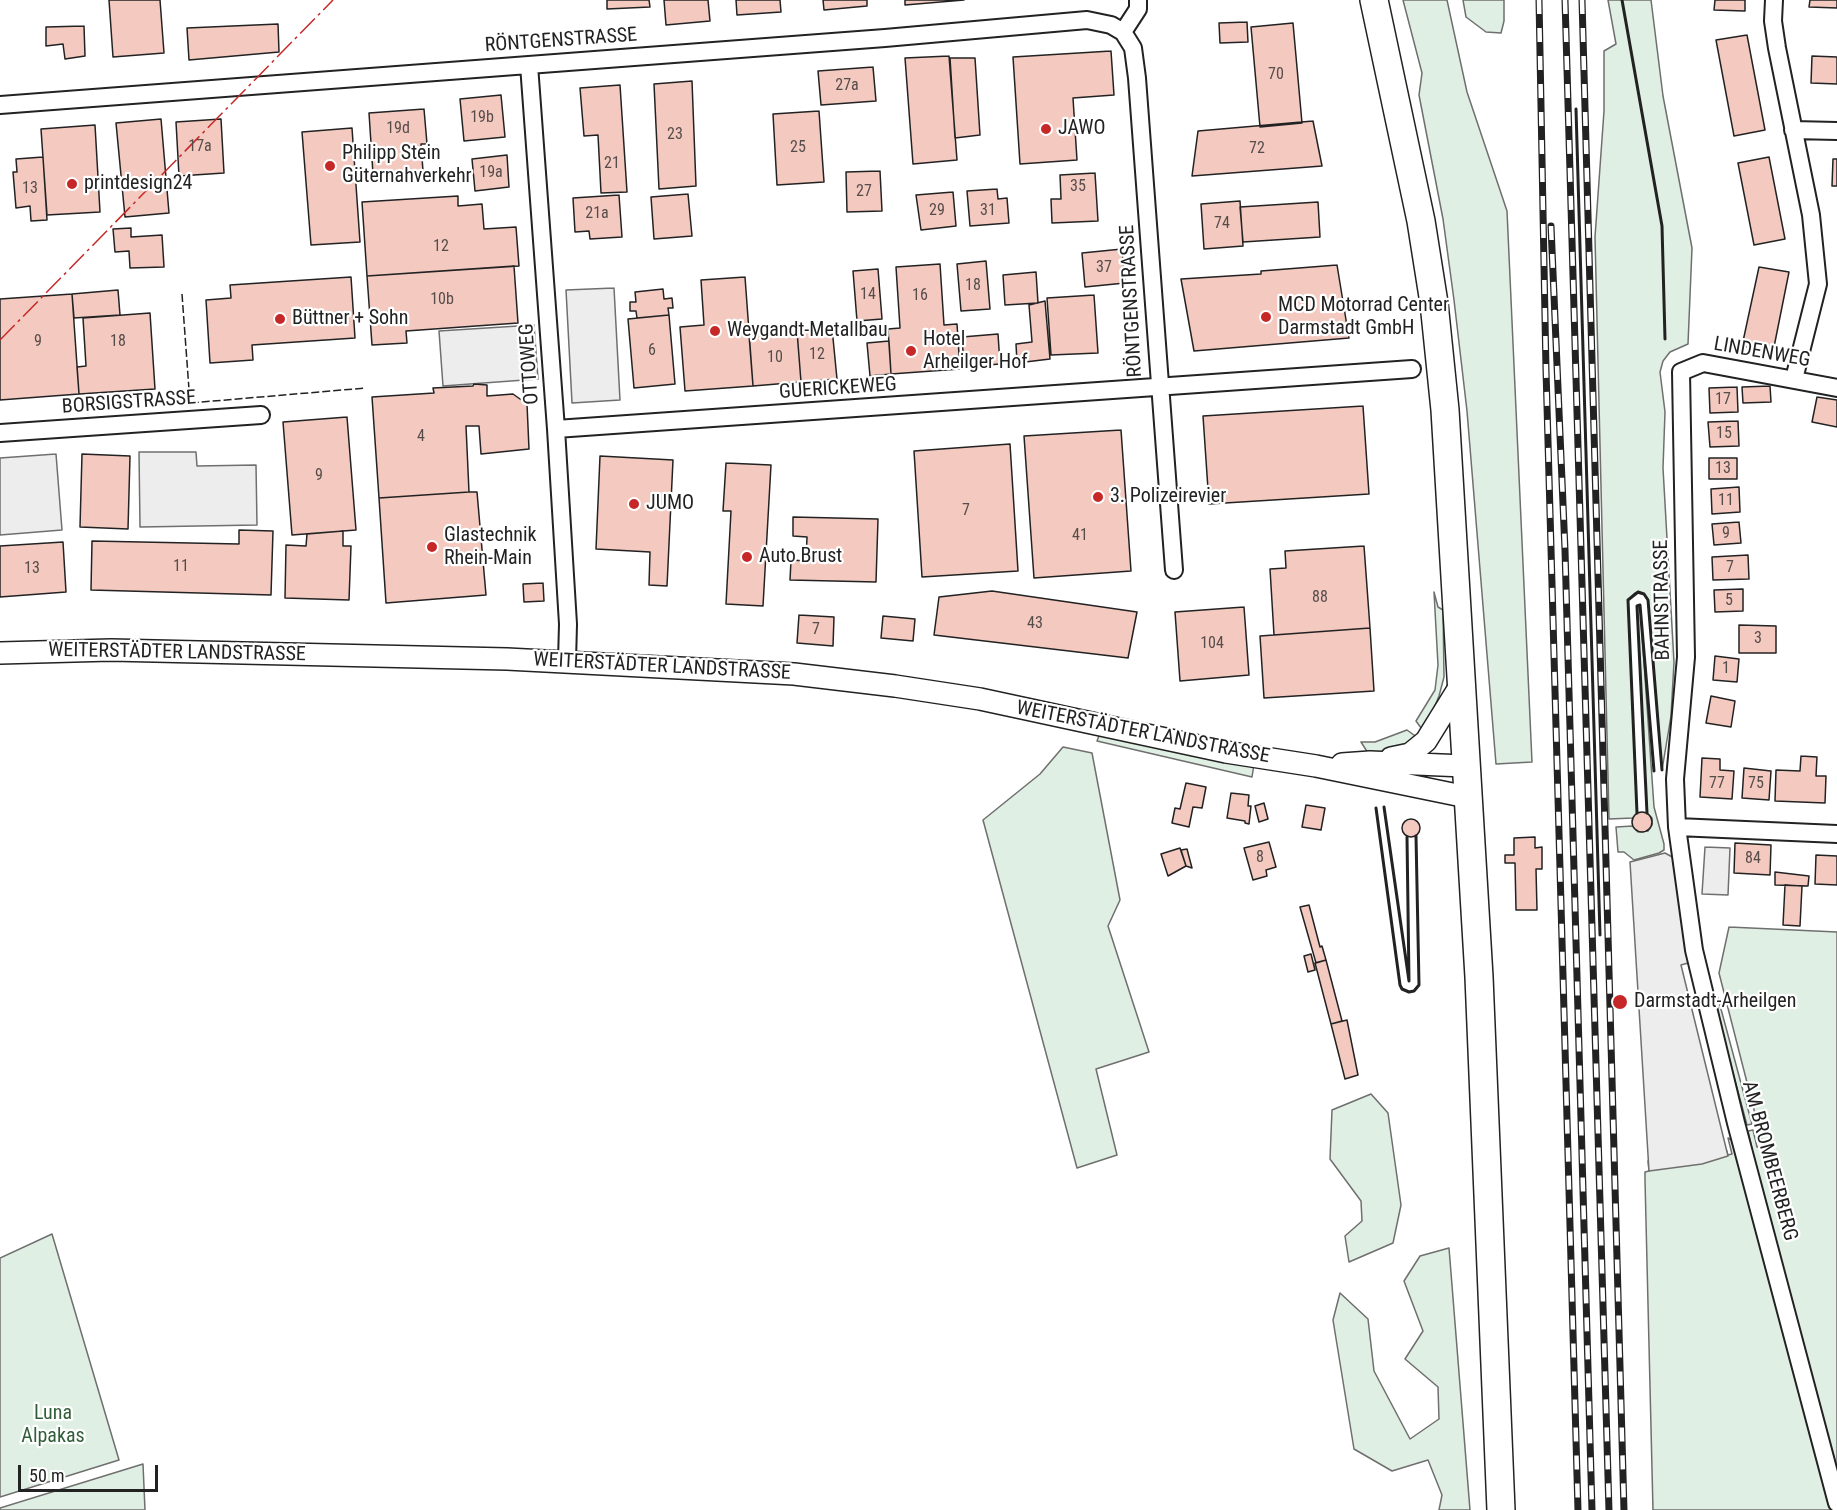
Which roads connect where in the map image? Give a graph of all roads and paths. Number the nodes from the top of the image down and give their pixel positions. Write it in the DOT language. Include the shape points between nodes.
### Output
graph roads {
  1 [pos="1138,0"];
  2 [pos="1374,0"];
  3 [pos="1774,0"];
  4 [pos="1123,32"];
  5 [pos="529,64"];
  6 [pos="0,105"];
  7 [pos="1793,129"];
  8 [pos="1837,131"];
  9 [pos="1412,369"];
  10 [pos="1681,372"];
  11 [pos="1794,379"];
  12 [pos="1158,388"];
  13 [pos="1837,388"];
  14 [pos="261,415"];
  15 [pos="556,429"];
  16 [pos="0,433"];
  17 [pos="1174,570"];
  18 [pos="0,653"];
  19 [pos="567,661"];
  20 [pos="1460,686"];
  21 [pos="1370,762"];
  22 [pos="1316,766"];
  23 [pos="1464,766"];
  24 [pos="1467,797"];
  25 [pos="1677,826"];
  26 [pos="1837,834"];
  27 [pos="1837,1503"];
  28 [pos="1501,1510"];
  1 -- 4 [label="street" via="1138,9"];
  2 -- 20 [label="main road" via="1421,221 1434,303 1455,539"];
  3 -- 7 [label="street" via="1774,30"];
  4 -- 5 [label="street, RÖNTGENSTRASSE" via="1087,20"];
  4 -- 12 [label="street, RÖNTGENSTRASSE" via="1133,48 1137,78"];
  5 -- 6 [label="street, RÖNTGENSTRASSE"];
  5 -- 15 [label="street, OTTOWEG"];
  7 -- 8 [label="street"];
  7 -- 11 [label="street" via="1810,215 1818,284"];
  9 -- 12 [label="street, GUERICKEWEG"];
  10 -- 11 [label="street, LINDENWEG" via="1703,363"];
  10 -- 25 [label="street, BAHNSTRASSE" via="1686,657 1675,780"];
  11 -- 13 [label="street, LINDENWEG"];
  12 -- 15 [label="street, GUERICKEWEG"];
  12 -- 17 [label="street, RÖNTGENSTRASSE"];
  14 -- 16 [label="street, BORSIGSTRASSE"];
  15 -- 19 [label="street, OTTOWEG"];
  18 -- 19 [label="street, WEITERSTÄDTER LANDSTRASSE" via="123,650"];
  19 -- 22 [label="street, WEITERSTÄDTER LANDSTRASSE" via="794,674 895,686 980,699 1226,752"];
  20 -- 21 [label="street" via="1426,741 1410,754"];
  20 -- 23 [label="main road"];
  21 -- 22 [label="street, WEITERSTÄDTER LANDSTRASSE"];
  21 -- 23 [label="street, WEITERSTÄDTER LANDSTRASSE"];
  22 -- 24 [label="street, WEITERSTÄDTER LANDSTRASSE"];
  23 -- 24 [label="main road"];
  24 -- 28 [label="main road" via="1479,977"];
  25 -- 26 [label="street"];
  25 -- 27 [label="street, AM BROMBEERBERG" via="1696,956"];
}
